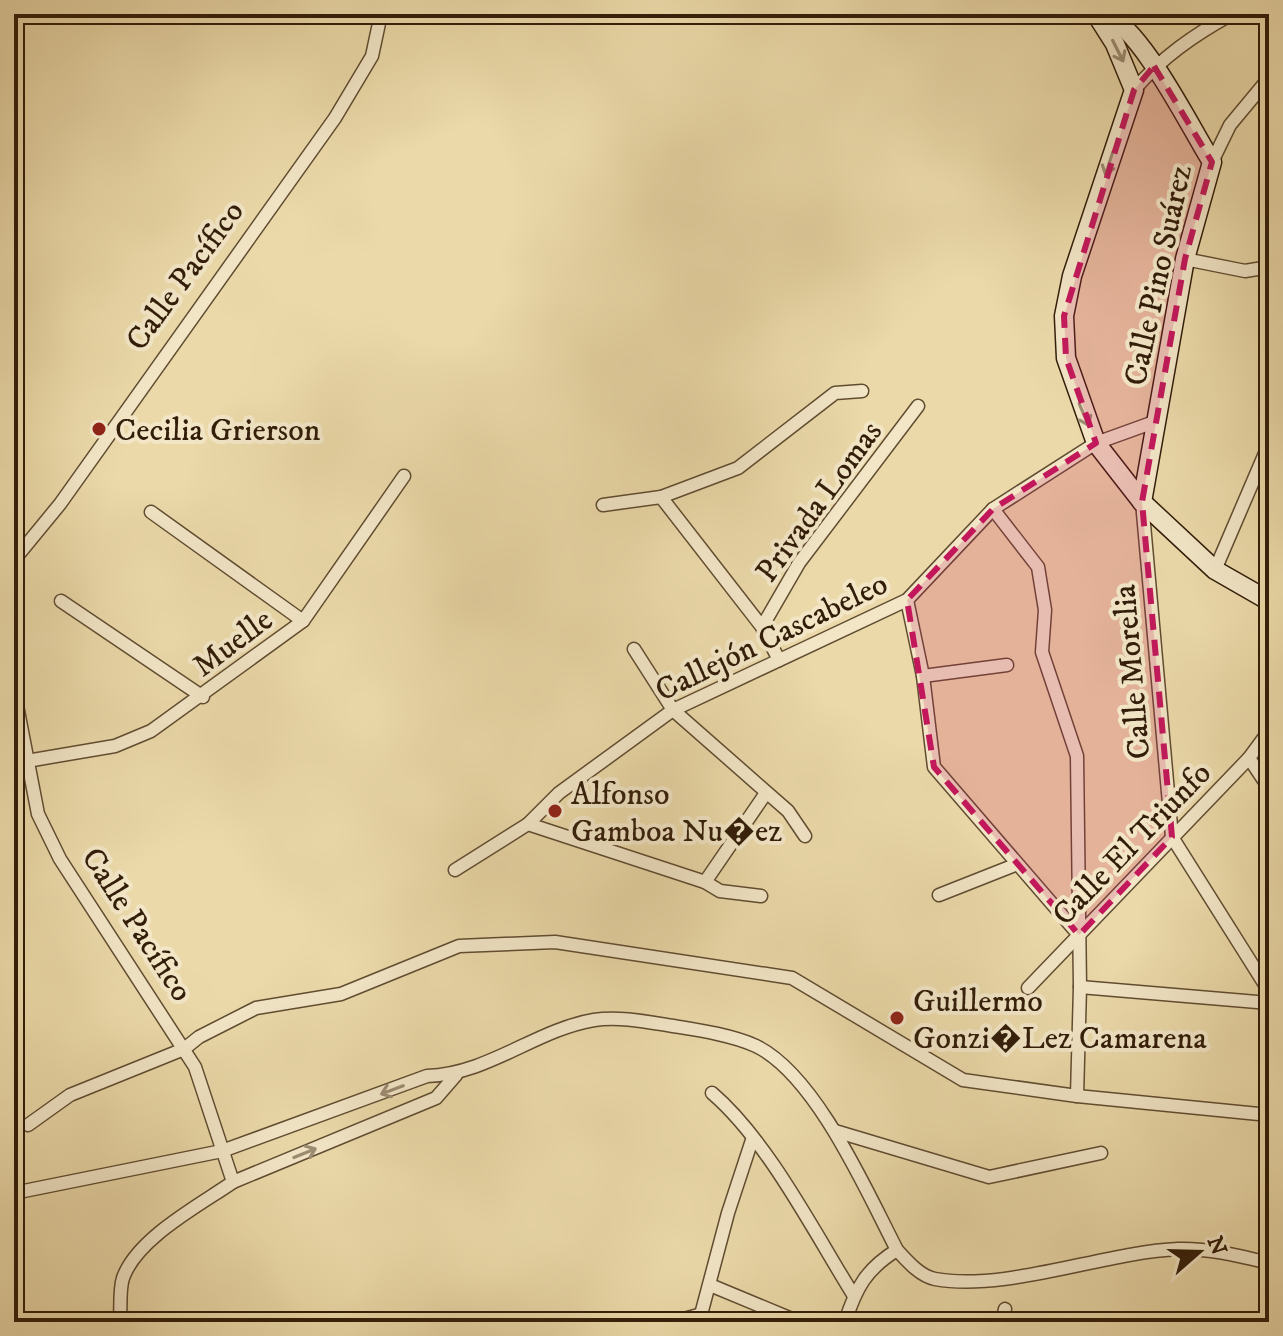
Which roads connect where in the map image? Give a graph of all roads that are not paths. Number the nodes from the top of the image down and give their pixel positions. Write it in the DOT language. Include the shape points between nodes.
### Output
graph roads {
  1 [pos="381,14"];
  2 [pos="1096,14"];
  3 [pos="1105,14"];
  4 [pos="1232,14"];
  5 [pos="1154,66"];
  6 [pos="1269,78"];
  7 [pos="1134,90"];
  8 [pos="1212,162"];
  9 [pos="1185,259"];
  10 [pos="1269,267"];
  11 [pos="862,391"];
  12 [pos="918,406"];
  13 [pos="1157,421"];
  14 [pos="1096,443"];
  15 [pos="1269,444"];
  16 [pos="404,476"];
  17 [pos="661,497"];
  18 [pos="1142,502"];
  19 [pos="603,505"];
  20 [pos="993,509"];
  21 [pos="151,512"];
  22 [pos="14,560"];
  23 [pos="1215,570"];
  24 [pos="907,600"];
  25 [pos="61,601"];
  26 [pos="1269,601"];
  27 [pos="303,621"];
  28 [pos="762,627"];
  29 [pos="634,649"];
  30 [pos="779,660"];
  31 [pos="1007,665"];
  32 [pos="923,676"];
  33 [pos="14,690"];
  34 [pos="203,697"];
  35 [pos="673,710"];
  36 [pos="1269,731"];
  37 [pos="1249,758"];
  38 [pos="27,761"];
  39 [pos="1269,788"];
  40 [pos="766,793"];
  41 [pos="528,824"];
  42 [pos="805,836"];
  43 [pos="1172,837"];
  44 [pos="1015,865"];
  45 [pos="455,870"];
  46 [pos="705,882"];
  47 [pos="939,895"];
  48 [pos="761,896"];
  49 [pos="1079,935"];
  50 [pos="1080,987"];
  51 [pos="1028,988"];
  52 [pos="1269,991"];
  53 [pos="1269,1003"];
  54 [pos="184,1049"];
  55 [pos="456,1075"];
  56 [pos="712,1093"];
  57 [pos="1077,1096"];
  58 [pos="1269,1115"];
  59 [pos="28,1125"];
  60 [pos="835,1131"];
  61 [pos="752,1140"];
  62 [pos="222,1151"];
  63 [pos="1101,1153"];
  64 [pos="233,1182"];
  65 [pos="14,1193"];
  66 [pos="897,1250"];
  67 [pos="1269,1263"];
  68 [pos="710,1285"];
  69 [pos="854,1296"];
  70 [pos="701,1318"];
  71 [pos="120,1322"];
  72 [pos="673,1322"];
  73 [pos="799,1322"];
  74 [pos="845,1322"];
  1 -- 22 [label="street, Calle Pacífico" via="372,56 335,118 60,504"];
  2 -- 7 [label="main road, one-way"];
  3 -- 5 [label="main road" via="1130,34"];
  4 -- 5 [label="street"];
  5 -- 7 [label="street"];
  5 -- 8 [label="main road"];
  6 -- 8 [label="street, Calle Pino Suárez" via="1230,125"];
  7 -- 14 [label="main road, one-way" via="1072,276 1064,316 1066,358"];
  8 -- 9 [label="main road, Calle Pino Suárez"];
  9 -- 10 [label="street" via="1245,271"];
  9 -- 13 [label="main road, Calle Pino Suárez"];
  11 -- 17 [label="street, Privada Lomas" via="835,393 738,468"];
  12 -- 28 [label="street, Privada Lomas" via="799,563"];
  13 -- 14 [label="street, Callejón Cascabeleo"];
  13 -- 18 [label="main road, Calle Pino Suárez"];
  14 -- 18 [label="main road"];
  14 -- 20 [label="street, Callejón Cascabeleo"];
  15 -- 23 [label="street"];
  16 -- 27 [label="street, Muelle"];
  17 -- 19 [label="street, Privada Lomas"];
  17 -- 28 [label="street"];
  18 -- 23 [label="main road"];
  18 -- 43 [label="street, Calle Morelia"];
  20 -- 24 [label="street, Callejón Cascabeleo"];
  20 -- 49 [label="street" via="1038,567 1045,610 1042,652 1077,756"];
  21 -- 27 [label="street"];
  23 -- 26 [label="main road"];
  24 -- 30 [label="street, Callejón Cascabeleo"];
  24 -- 32 [label="street"];
  25 -- 34 [label="street"];
  27 -- 34 [label="street, Muelle"];
  28 -- 30 [label="street"];
  29 -- 35 [label="street"];
  30 -- 35 [label="street, Callejón Cascabeleo"];
  31 -- 32 [label="street"];
  32 -- 44 [label="street" via="934,767"];
  33 -- 38 [label="street, Calle Pacífico"];
  34 -- 38 [label="street, Muelle" via="151,731 115,746"];
  35 -- 40 [label="street"];
  35 -- 41 [label="street, Callejón Cascabeleo" via="559,793"];
  36 -- 37 [label="street, Calle El Triunfo"];
  37 -- 39 [label="street"];
  37 -- 43 [label="street, Calle El Triunfo"];
  38 -- 54 [label="street, Calle Pacífico" via="38,814 60,859"];
  40 -- 42 [label="street" via="788,811"];
  40 -- 46 [label="street"];
  41 -- 45 [label="street, Callejón Cascabeleo"];
  41 -- 46 [label="street"];
  43 -- 49 [label="street, Calle El Triunfo"];
  43 -- 52 [label="street"];
  44 -- 47 [label="street"];
  44 -- 49 [label="street"];
  46 -- 48 [label="street" via="720,891"];
  49 -- 50 [label="street"];
  49 -- 51 [label="street, Calle El Triunfo"];
  50 -- 53 [label="street"];
  50 -- 57 [label="street"];
  54 -- 57 [label="street" via="256,1008 331,997 459,946 555,942 792,978 963,1080"];
  54 -- 59 [label="street" via="70,1095"];
  54 -- 62 [label="street, Calle Pacífico" via="195,1067"];
  55 -- 60 [label="street" via="594,1020 637,1020 756,1046 790,1073"];
  55 -- 62 [label="street, one-way" via="427,1076"];
  64 -- 55 [label="street, one-way" via="436,1098"];
  56 -- 61 [label="street" via="735,1113"];
  57 -- 58 [label="street"];
  60 -- 63 [label="street" via="989,1177"];
  60 -- 66 [label="street"];
  61 -- 68 [label="street"];
  61 -- 69 [label="street" via="773,1164"];
  62 -- 64 [label="street, Calle Pacífico"];
  62 -- 65 [label="street"];
  64 -- 71 [label="street" via="166,1228 132,1262 123,1279"];
  66 -- 67 [label="street" via="932,1279 962,1280 1179,1249"];
  66 -- 69 [label="street" via="874,1264"];
  68 -- 70 [label="street"];
  68 -- 73 [label="street"];
  69 -- 74 [label="street"];
  70 -- 72 [label="street"];
}
